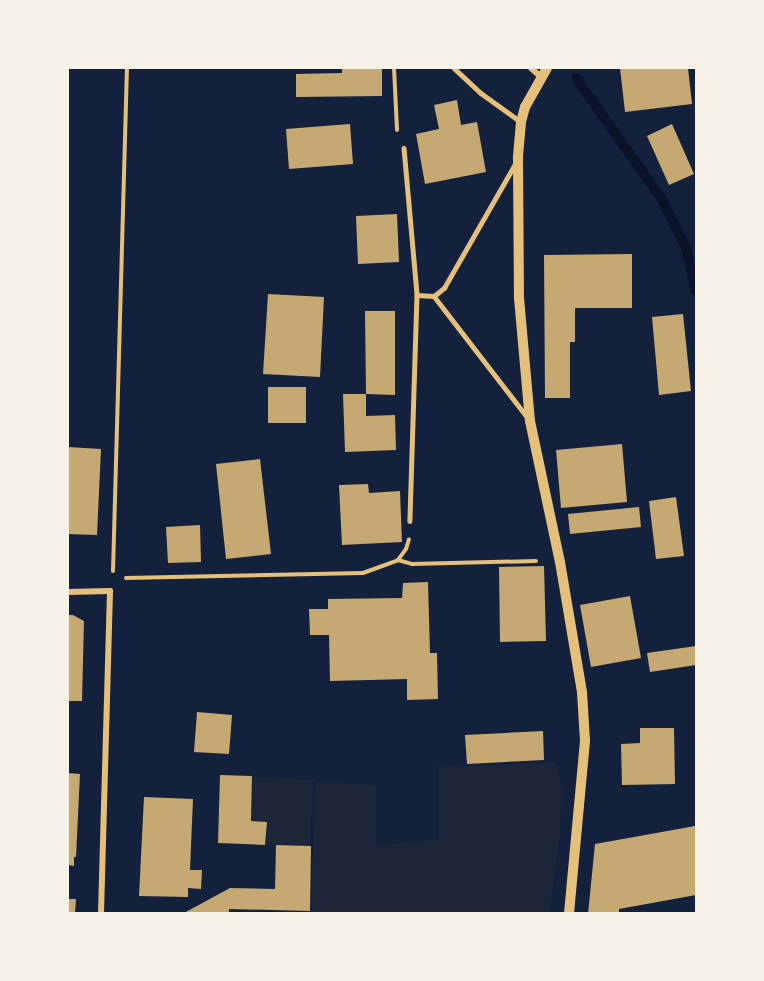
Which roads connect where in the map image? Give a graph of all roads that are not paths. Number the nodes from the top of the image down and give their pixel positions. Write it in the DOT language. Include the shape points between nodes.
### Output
graph roads {
  1 [pos="454,68"];
  2 [pos="531,68"];
  3 [pos="544,72"];
  4 [pos="521,122"];
  5 [pos="404,148"];
  6 [pos="518,159"];
  7 [pos="417,295"];
  8 [pos="434,296"];
  9 [pos="530,421"];
  10 [pos="410,520"];
  11 [pos="68,592"];
  12 [pos="101,914"];
  13 [pos="569,914"];
  1 -- 4 [label="lane"];
  2 -- 3 [label="street"];
  3 -- 4 [label="street"];
  4 -- 6 [label="street"];
  5 -- 7 [label="lane"];
  6 -- 8 [label="lane" via="444,288"];
  6 -- 9 [label="street" via="519,298"];
  7 -- 8 [label="lane"];
  7 -- 10 [label="lane"];
  8 -- 9 [label="lane"];
  9 -- 13 [label="street" via="582,692 585,741"];
  11 -- 12 [label="street" via="110,591"];
}
